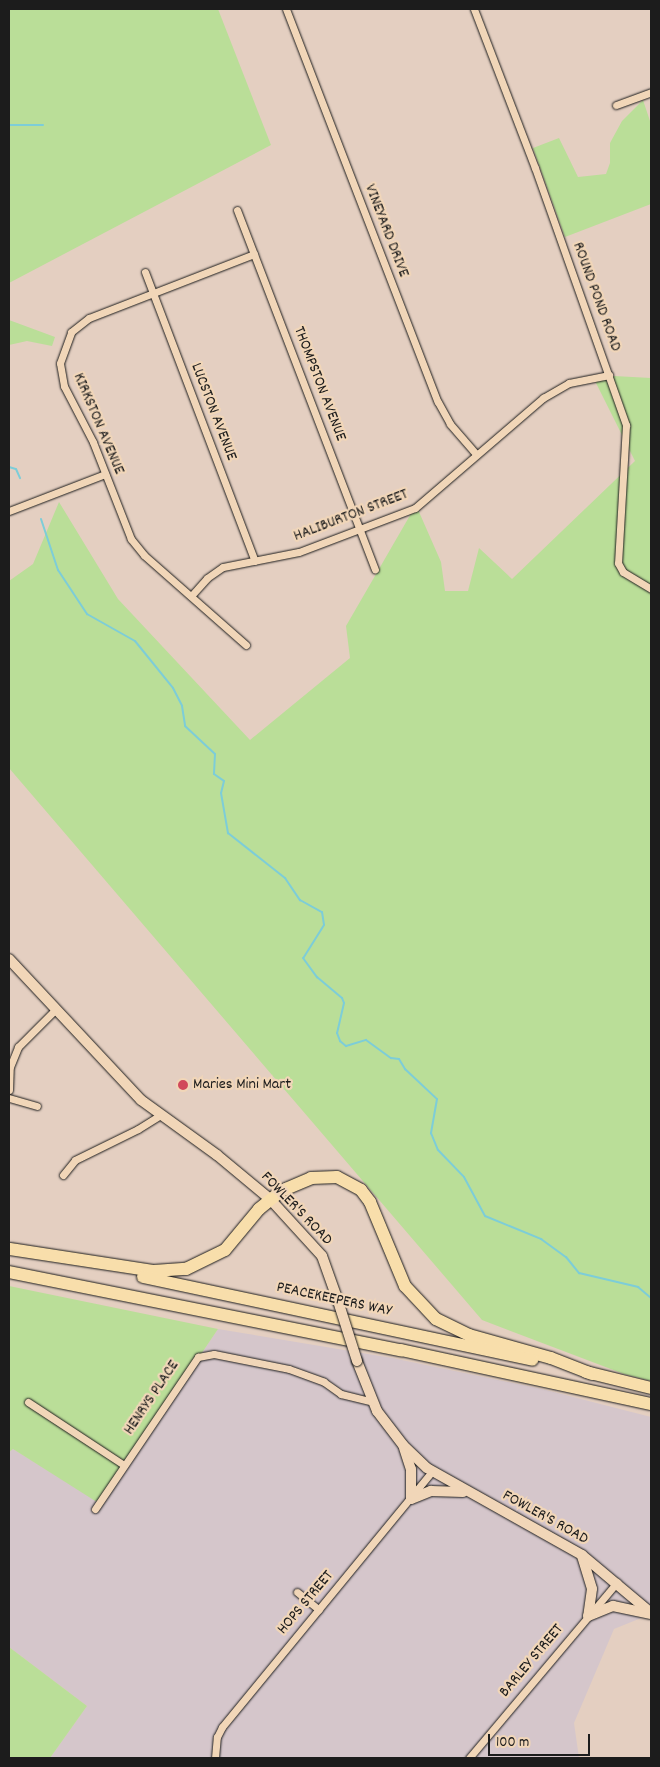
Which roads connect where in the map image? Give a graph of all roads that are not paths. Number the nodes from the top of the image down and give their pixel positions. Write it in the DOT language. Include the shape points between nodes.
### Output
graph roads {
  1 [pos="286,9"];
  2 [pos="474,9"];
  3 [pos="651,92"];
  4 [pos="616,105"];
  5 [pos="237,210"];
  6 [pos="254,254"];
  7 [pos="145,272"];
  8 [pos="153,293"];
  9 [pos="609,375"];
  10 [pos="476,454"];
  11 [pos="105,474"];
  12 [pos="9,511"];
  13 [pos="360,529"];
  14 [pos="255,561"];
  15 [pos="376,569"];
  16 [pos="651,589"];
  17 [pos="191,596"];
  18 [pos="246,645"];
  19 [pos="9,959"];
  20 [pos="56,1009"];
  21 [pos="9,1090"];
  22 [pos="9,1098"];
  23 [pos="37,1106"];
  24 [pos="160,1115"];
  25 [pos="63,1175"];
  26 [pos="270,1199"];
  27 [pos="9,1248"];
  28 [pos="9,1272"];
  29 [pos="592,1374"];
  30 [pos="651,1388"];
  31 [pos="28,1402"];
  32 [pos="374,1402"];
  33 [pos="651,1404"];
  34 [pos="403,1444"];
  35 [pos="124,1466"];
  36 [pos="432,1471"];
  37 [pos="467,1492"];
  38 [pos="411,1498"];
  39 [pos="94,1509"];
  40 [pos="582,1555"];
  41 [pos="616,1582"];
  42 [pos="297,1592"];
  43 [pos="319,1610"];
  44 [pos="651,1614"];
  45 [pos="588,1616"];
  46 [pos="215,1758"];
  47 [pos="469,1758"];
  1 -- 10 [label="street, VINEYARD DRIVE" via="438,402 450,424"];
  2 -- 9 [label="street, ROUND POND ROAD"];
  3 -- 4 [label="street"];
  5 -- 6 [label="street, THOMPSTON AVENUE"];
  6 -- 8 [label="street, KIRKSTON AVENUE"];
  6 -- 13 [label="street, THOMPSTON AVENUE"];
  7 -- 8 [label="street, LUCSTON AVENUE"];
  8 -- 11 [label="street, KIRKSTON AVENUE" via="79,325 62,352 64,386"];
  8 -- 14 [label="street, LUCSTON AVENUE"];
  9 -- 10 [label="street, HALIBURTON STREET" via="581,378 557,389"];
  9 -- 16 [label="street, ROUND POND ROAD" via="626,425 627,442 616,542 618,564 623,572"];
  10 -- 13 [label="street, HALIBURTON STREET" via="415,508"];
  11 -- 12 [label="street"];
  11 -- 17 [label="street, KIRKSTON AVENUE" via="134,544"];
  13 -- 14 [label="street, HALIBURTON STREET" via="299,552"];
  13 -- 15 [label="street, THOMPSTON AVENUE"];
  14 -- 17 [label="street, HALIBURTON STREET" via="217,570"];
  17 -- 18 [label="street, KIRKSTON AVENUE"];
  19 -- 20 [label="street, FOWLER'S ROAD"];
  20 -- 21 [label="street" via="18,1047 10,1068"];
  20 -- 24 [label="street, FOWLER'S ROAD" via="141,1100"];
  22 -- 23 [label="street"];
  24 -- 25 [label="street" via="75,1160"];
  24 -- 26 [label="street, FOWLER'S ROAD" via="218,1155"];
  26 -- 27 [label="highway" via="225,1250 186,1269 154,1271"];
  26 -- 29 [label="highway" via="311,1178 325,1176 349,1182 370,1202 405,1286 436,1319 469,1334"];
  26 -- 32 [label="street, FOWLER'S ROAD, bridge" via="322,1256"];
  27 -- 29 [label="highway, PEACEKEEPERS WAY"];
  28 -- 33 [label="highway" via="401,1350"];
  29 -- 30 [label="highway, PEACEKEEPERS WAY"];
  31 -- 35 [label="street"];
  32 -- 34 [label="street, FOWLER'S ROAD"];
  32 -- 35 [label="street, HENRYS PLACE" via="341,1394 324,1382 289,1369 206,1354 192,1364"];
  34 -- 36 [label="street, FOWLER'S ROAD"];
  34 -- 38 [label="street" via="411,1469"];
  35 -- 39 [label="street, HENRYS PLACE"];
  36 -- 37 [label="street, FOWLER'S ROAD"];
  36 -- 38 [label="street, HOPS STREET"];
  37 -- 38 [label="street" via="431,1491"];
  37 -- 40 [label="street, FOWLER'S ROAD"];
  38 -- 43 [label="street, HOPS STREET"];
  40 -- 41 [label="street, FOWLER'S ROAD"];
  40 -- 45 [label="street" via="591,1584"];
  41 -- 44 [label="street, FOWLER'S ROAD"];
  41 -- 45 [label="street, BARLEY STREET"];
  42 -- 43 [label="street"];
  43 -- 46 [label="street, HOPS STREET" via="222,1727 217,1737"];
  44 -- 45 [label="street" via="613,1606"];
  45 -- 47 [label="street, BARLEY STREET"];
}
